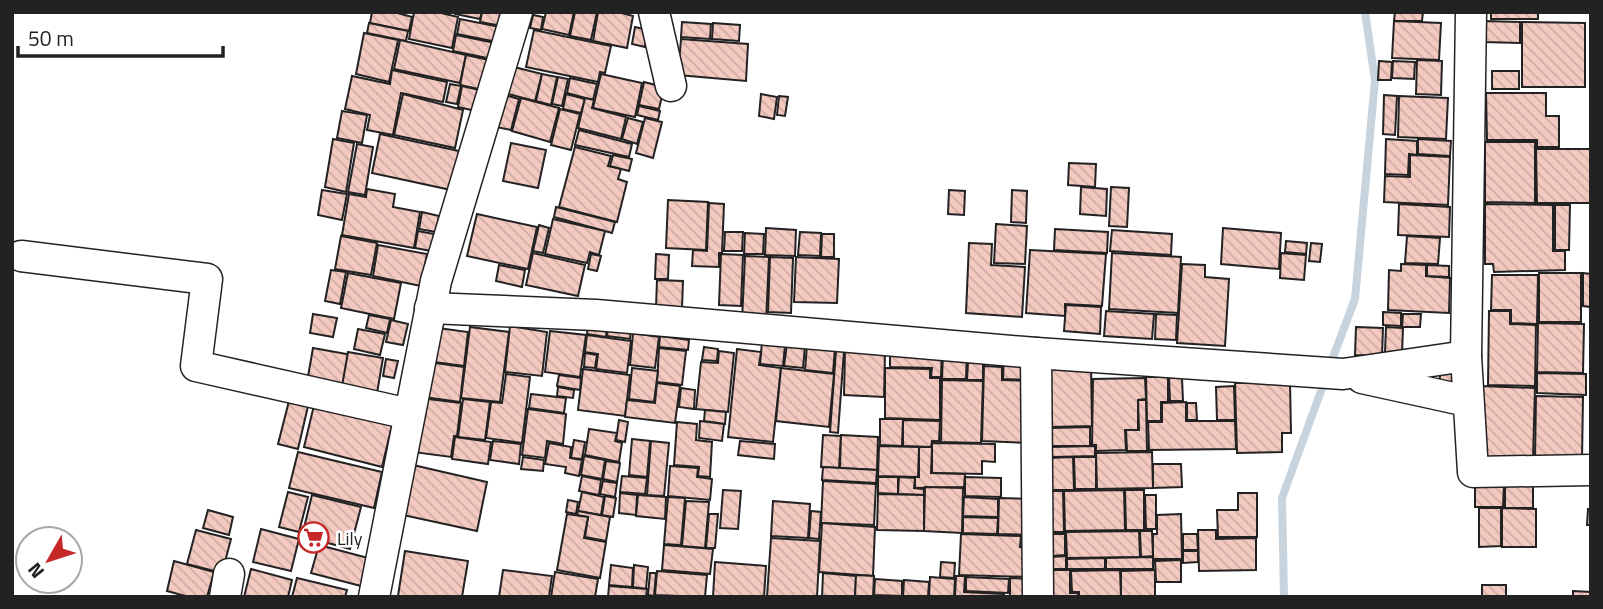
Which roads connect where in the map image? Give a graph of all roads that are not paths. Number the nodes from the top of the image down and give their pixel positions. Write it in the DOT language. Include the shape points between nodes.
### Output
graph roads {
  1 [pos="517,12"];
  2 [pos="654,12"];
  3 [pos="1471,12"];
  4 [pos="671,86"];
  5 [pos="21,256"];
  6 [pos="430,308"];
  7 [pos="1036,353"];
  8 [pos="1466,356"];
  9 [pos="1343,374"];
  10 [pos="1467,401"];
  11 [pos="409,414"];
  12 [pos="1591,470"];
  13 [pos="374,597"];
  14 [pos="1038,597"];
  1 -- 6 [label="street"];
  2 -- 4 [label="street"];
  3 -- 8 [label="street"];
  5 -- 11 [label="street" via="207,279 196,366"];
  6 -- 7 [label="street" via="596,316"];
  6 -- 11 [label="street"];
  7 -- 9 [label="street"];
  7 -- 14 [label="street"];
  8 -- 9 [label="street"];
  8 -- 10 [label="street"];
  9 -- 10 [label="street"];
  10 -- 12 [label="street" via="1474,472"];
  11 -- 13 [label="street"];
}
